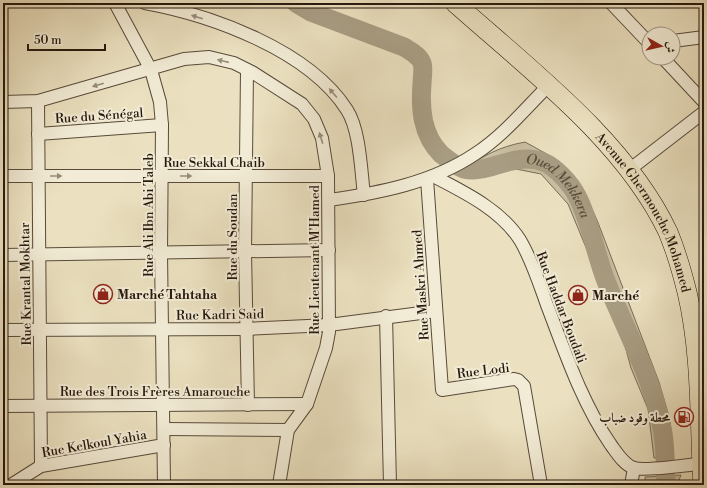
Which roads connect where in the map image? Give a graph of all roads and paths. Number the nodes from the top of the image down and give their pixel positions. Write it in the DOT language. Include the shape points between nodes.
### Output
graph roads {
  1 [pos="115,3"];
  2 [pos="145,3"];
  3 [pos="455,3"];
  4 [pos="611,3"];
  5 [pos="641,35"];
  6 [pos="704,37"];
  7 [pos="681,41"];
  8 [pos="670,66"];
  9 [pos="151,70"];
  10 [pos="247,70"];
  11 [pos="548,86"];
  12 [pos="38,101"];
  13 [pos="3,102"];
  14 [pos="704,102"];
  15 [pos="704,112"];
  16 [pos="162,125"];
  17 [pos="38,134"];
  18 [pos="629,170"];
  19 [pos="3,176"];
  20 [pos="38,176"];
  21 [pos="162,176"];
  22 [pos="246,176"];
  23 [pos="328,176"];
  24 [pos="434,176"];
  25 [pos="364,195"];
  26 [pos="329,200"];
  27 [pos="329,250"];
  28 [pos="245,252"];
  29 [pos="161,253"];
  30 [pos="39,254"];
  31 [pos="3,255"];
  32 [pos="436,311"];
  33 [pos="386,316"];
  34 [pos="329,325"];
  35 [pos="162,329"];
  36 [pos="246,329"];
  37 [pos="3,330"];
  38 [pos="40,330"];
  39 [pos="700,358"];
  40 [pos="442,390"];
  41 [pos="307,404"];
  42 [pos="163,405"];
  43 [pos="248,405"];
  44 [pos="3,406"];
  45 [pos="39,406"];
  46 [pos="164,429"];
  47 [pos="288,430"];
  48 [pos="164,445"];
  49 [pos="697,464"];
  50 [pos="41,466"];
  51 [pos="637,468"];
  52 [pos="10,485"];
  53 [pos="164,485"];
  54 [pos="279,485"];
  55 [pos="390,485"];
  56 [pos="541,485"];
  57 [pos="631,485"];
  58 [pos="703,485"];
  1 -- 9 [label="street, Rue Ali Ibn Abi Taleb"];
  25 -- 2 [label="street, one-way" via="357,141 347,110 330,89 302,65 270,45 229,26"];
  3 -- 11 [label="main road, Avenue Ghermouche Mohamed"];
  4 -- 5 [label="street"];
  6 -- 7 [label="street"];
  8 -- 14 [label="street"];
  10 -- 9 [label="street, Rue Lieutenant M'Hamed, one-way" via="234,63 209,57 184,59"];
  9 -- 12 [label="street, Rue Lieutenant M'Hamed, one-way"];
  9 -- 16 [label="street, Rue Ali Ibn Abi Taleb" via="160,102"];
  10 -- 22 [label="street, Rue du Soudan"];
  23 -- 10 [label="street, Rue Lieutenant M'Hamed, one-way" via="322,138 314,119 302,104"];
  11 -- 18 [label="main road, Avenue Ghermouche Mohamed" via="587,122"];
  11 -- 24 [label="street" via="502,133 475,154"];
  12 -- 13 [label="street, Rue Lieutenant M'Hamed"];
  12 -- 17 [label="street, Rue Krantal Mokhtar"];
  15 -- 18 [label="street"];
  16 -- 17 [label="street, Rue du Sénégal"];
  16 -- 21 [label="street, Rue Ali Ibn Abi Taleb"];
  17 -- 20 [label="street, Rue Krantal Mokhtar"];
  18 -- 39 [label="main road, Avenue Ghermouche Mohamed" via="668,232 687,294"];
  19 -- 20 [label="street, Rue Sekkal Chaib"];
  20 -- 21 [label="street, Rue Sekkal Chaib, one-way"];
  20 -- 30 [label="street, Rue Krantal Mokhtar"];
  21 -- 22 [label="street, Rue Sekkal Chaib, one-way"];
  21 -- 29 [label="street, Rue Ali Ibn Abi Taleb"];
  22 -- 23 [label="street, Rue Sekkal Chaib"];
  22 -- 28 [label="street, Rue du Soudan"];
  23 -- 26 [label="street, Rue Lieutenant M'Hamed"];
  24 -- 25 [label="street"];
  24 -- 32 [label="street, Rue Maskri Ahmed"];
  24 -- 51 [label="street, Rue Haddar Boudali" via="490,210 506,222 520,240 532,264 578,384 604,434 619,456"];
  25 -- 26 [label="street"];
  26 -- 27 [label="street, Rue Lieutenant M'Hamed"];
  27 -- 28 [label="street"];
  27 -- 34 [label="street, Rue Lieutenant M'Hamed"];
  28 -- 29 [label="street"];
  28 -- 36 [label="street, Rue du Soudan"];
  29 -- 30 [label="street"];
  29 -- 35 [label="street, Rue Ali Ibn Abi Taleb"];
  30 -- 31 [label="street"];
  30 -- 38 [label="street, Rue Krantal Mokhtar"];
  32 -- 33 [label="street, Rue Kadri Said"];
  32 -- 40 [label="street, Rue Maskri Ahmed"];
  33 -- 34 [label="street, Rue Kadri Said"];
  33 -- 55 [label="street"];
  34 -- 36 [label="street, Rue Kadri Said"];
  34 -- 41 [label="street, Rue Lieutenant M'Hamed" via="326,348"];
  35 -- 36 [label="street, Rue Kadri Said"];
  35 -- 38 [label="street, Rue Kadri Said"];
  35 -- 42 [label="street, Rue Ali Ibn Abi Taleb"];
  36 -- 43 [label="street, Rue du Soudan"];
  37 -- 38 [label="street, Rue Kadri Said"];
  38 -- 45 [label="street, Rue Krantal Mokhtar"];
  39 -- 49 [label="main road, Avenue Ghermouche Mohamed"];
  40 -- 56 [label="street, Rue Lodi" via="518,380 524,386"];
  41 -- 43 [label="street, Rue des Trois Frères Amarouche"];
  41 -- 47 [label="street, Rue Lieutenant M'Hamed"];
  42 -- 43 [label="street, Rue des Trois Frères Amarouche"];
  42 -- 45 [label="street, Rue des Trois Frères Amarouche"];
  42 -- 46 [label="street, Rue Ali Ibn Abi Taleb"];
  44 -- 45 [label="street, Rue des Trois Frères Amarouche"];
  45 -- 50 [label="street, Rue Krantal Mokhtar"];
  46 -- 47 [label="street"];
  46 -- 48 [label="street, Rue Ali Ibn Abi Taleb"];
  47 -- 54 [label="street"];
  48 -- 50 [label="street, Rue Kelkoul Yahia"];
  48 -- 53 [label="street, Rue Ali Ibn Abi Taleb"];
  49 -- 51 [label="street"];
  49 -- 58 [label="main road, Avenue Ghermouche Mohamed"];
  50 -- 52 [label="street, Rue Kelkoul Yahia"];
  51 -- 57 [label="street"];
}
